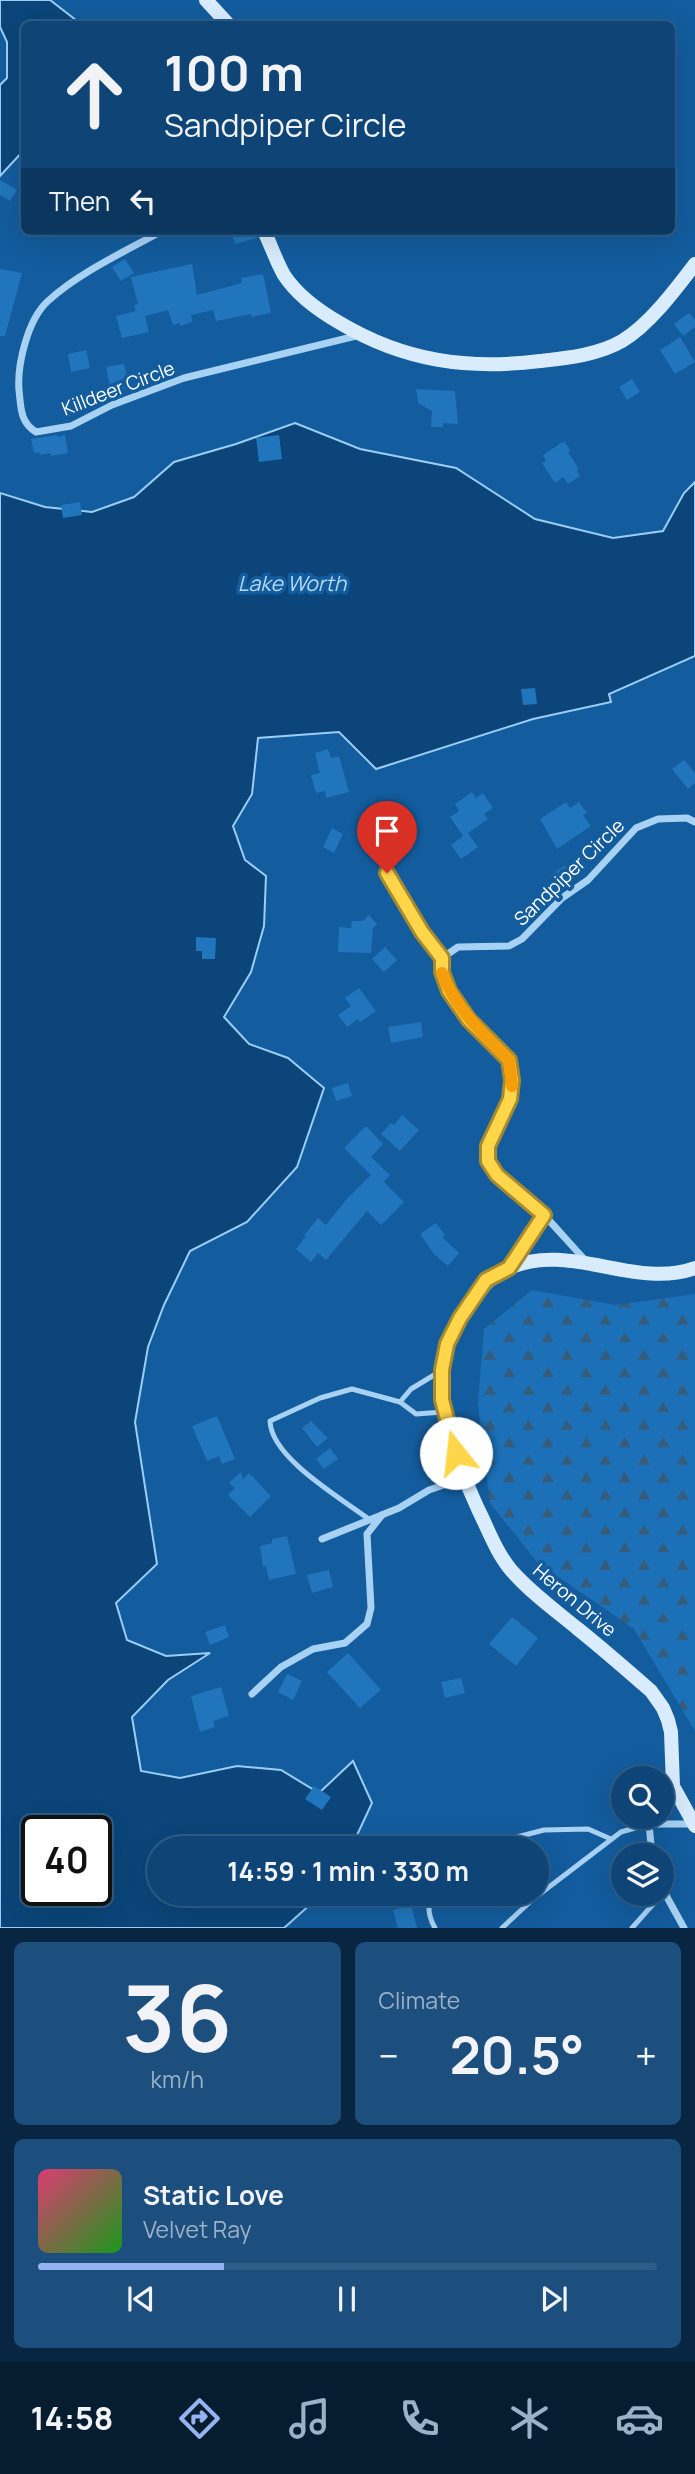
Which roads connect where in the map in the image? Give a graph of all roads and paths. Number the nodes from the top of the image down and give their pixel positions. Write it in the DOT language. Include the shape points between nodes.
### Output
graph roads {
  1 [pos="206,0"];
  2 [pos="225,21"];
  3 [pos="155,235"];
  4 [pos="266,235"];
  5 [pos="695,264"];
  6 [pos="360,335"];
  7 [pos="695,822"];
  8 [pos="387,873"];
  9 [pos="442,958"];
  10 [pos="544,1215"];
  11 [pos="586,1261"];
  12 [pos="509,1268"];
  13 [pos="695,1268"];
  14 [pos="442,1370"];
  15 [pos="400,1402"];
  16 [pos="445,1412"];
  17 [pos="464,1478"];
  18 [pos="382,1515"];
  19 [pos="370,1520"];
  20 [pos="321,1539"];
  21 [pos="252,1694"];
  22 [pos="672,1766"];
  23 [pos="674,1788"];
  24 [pos="674,1825"];
  25 [pos="694,1825"];
  26 [pos="632,1829"];
  27 [pos="521,1836"];
  28 [pos="611,1839"];
  29 [pos="427,1906"];
  30 [pos="649,1906"];
  31 [pos="671,1906"];
  32 [pos="435,1928"];
  33 [pos="502,1928"];
  34 [pos="632,1928"];
  35 [pos="684,1928"];
  1 -- 2 [label="street"];
  3 -- 6 [label="street, Killdeer Circle" via="46,302 20,356 18,380 27,426 36,432 71,426 184,378"];
  4 -- 6 [label="street" via="293,285 319,311"];
  5 -- 6 [label="street" via="669,298 622,341 578,357 501,366 457,364 422,358"];
  7 -- 9 [label="street, Sandpiper Circle" via="658,819 636,828 588,880 562,898 522,939 509,946 458,947"];
  8 -- 9 [label="street"];
  9 -- 10 [label="street" via="449,991 512,1067 510,1099 488,1146 488,1161 497,1175"];
  10 -- 11 [label="street"];
  10 -- 12 [label="street"];
  11 -- 12 [label="street, Heron Drive" via="532,1261"];
  11 -- 13 [label="street, Heron Drive" via="634,1272"];
  12 -- 14 [label="street, Heron Drive" via="486,1280 460,1318 447,1344"];
  14 -- 15 [label="lane" via="411,1389"];
  14 -- 16 [label="street, Heron Drive"];
  15 -- 16 [label="lane" via="416,1414"];
  15 -- 19 [label="lane" via="352,1389 270,1421 271,1433 291,1461"];
  16 -- 17 [label="street, Heron Drive"];
  17 -- 18 [label="street"];
  17 -- 22 [label="street, Heron Drive" via="508,1567 651,1691 663,1707 671,1732"];
  18 -- 19 [label="street"];
  18 -- 21 [label="street" via="368,1534 371,1608 367,1624 345,1643 313,1649 281,1667"];
  19 -- 20 [label="street"];
  23 -- 25 [label="street, Heron Drive"];
  24 -- 25 [label="street"];
  26 -- 28 [label="lane"];
  27 -- 28 [label="lane" via="544,1830 588,1829"];
  28 -- 33 [label="lane"];
  29 -- 32 [label="lane"];
  30 -- 34 [label="lane"];
  31 -- 35 [label="street"];
}
